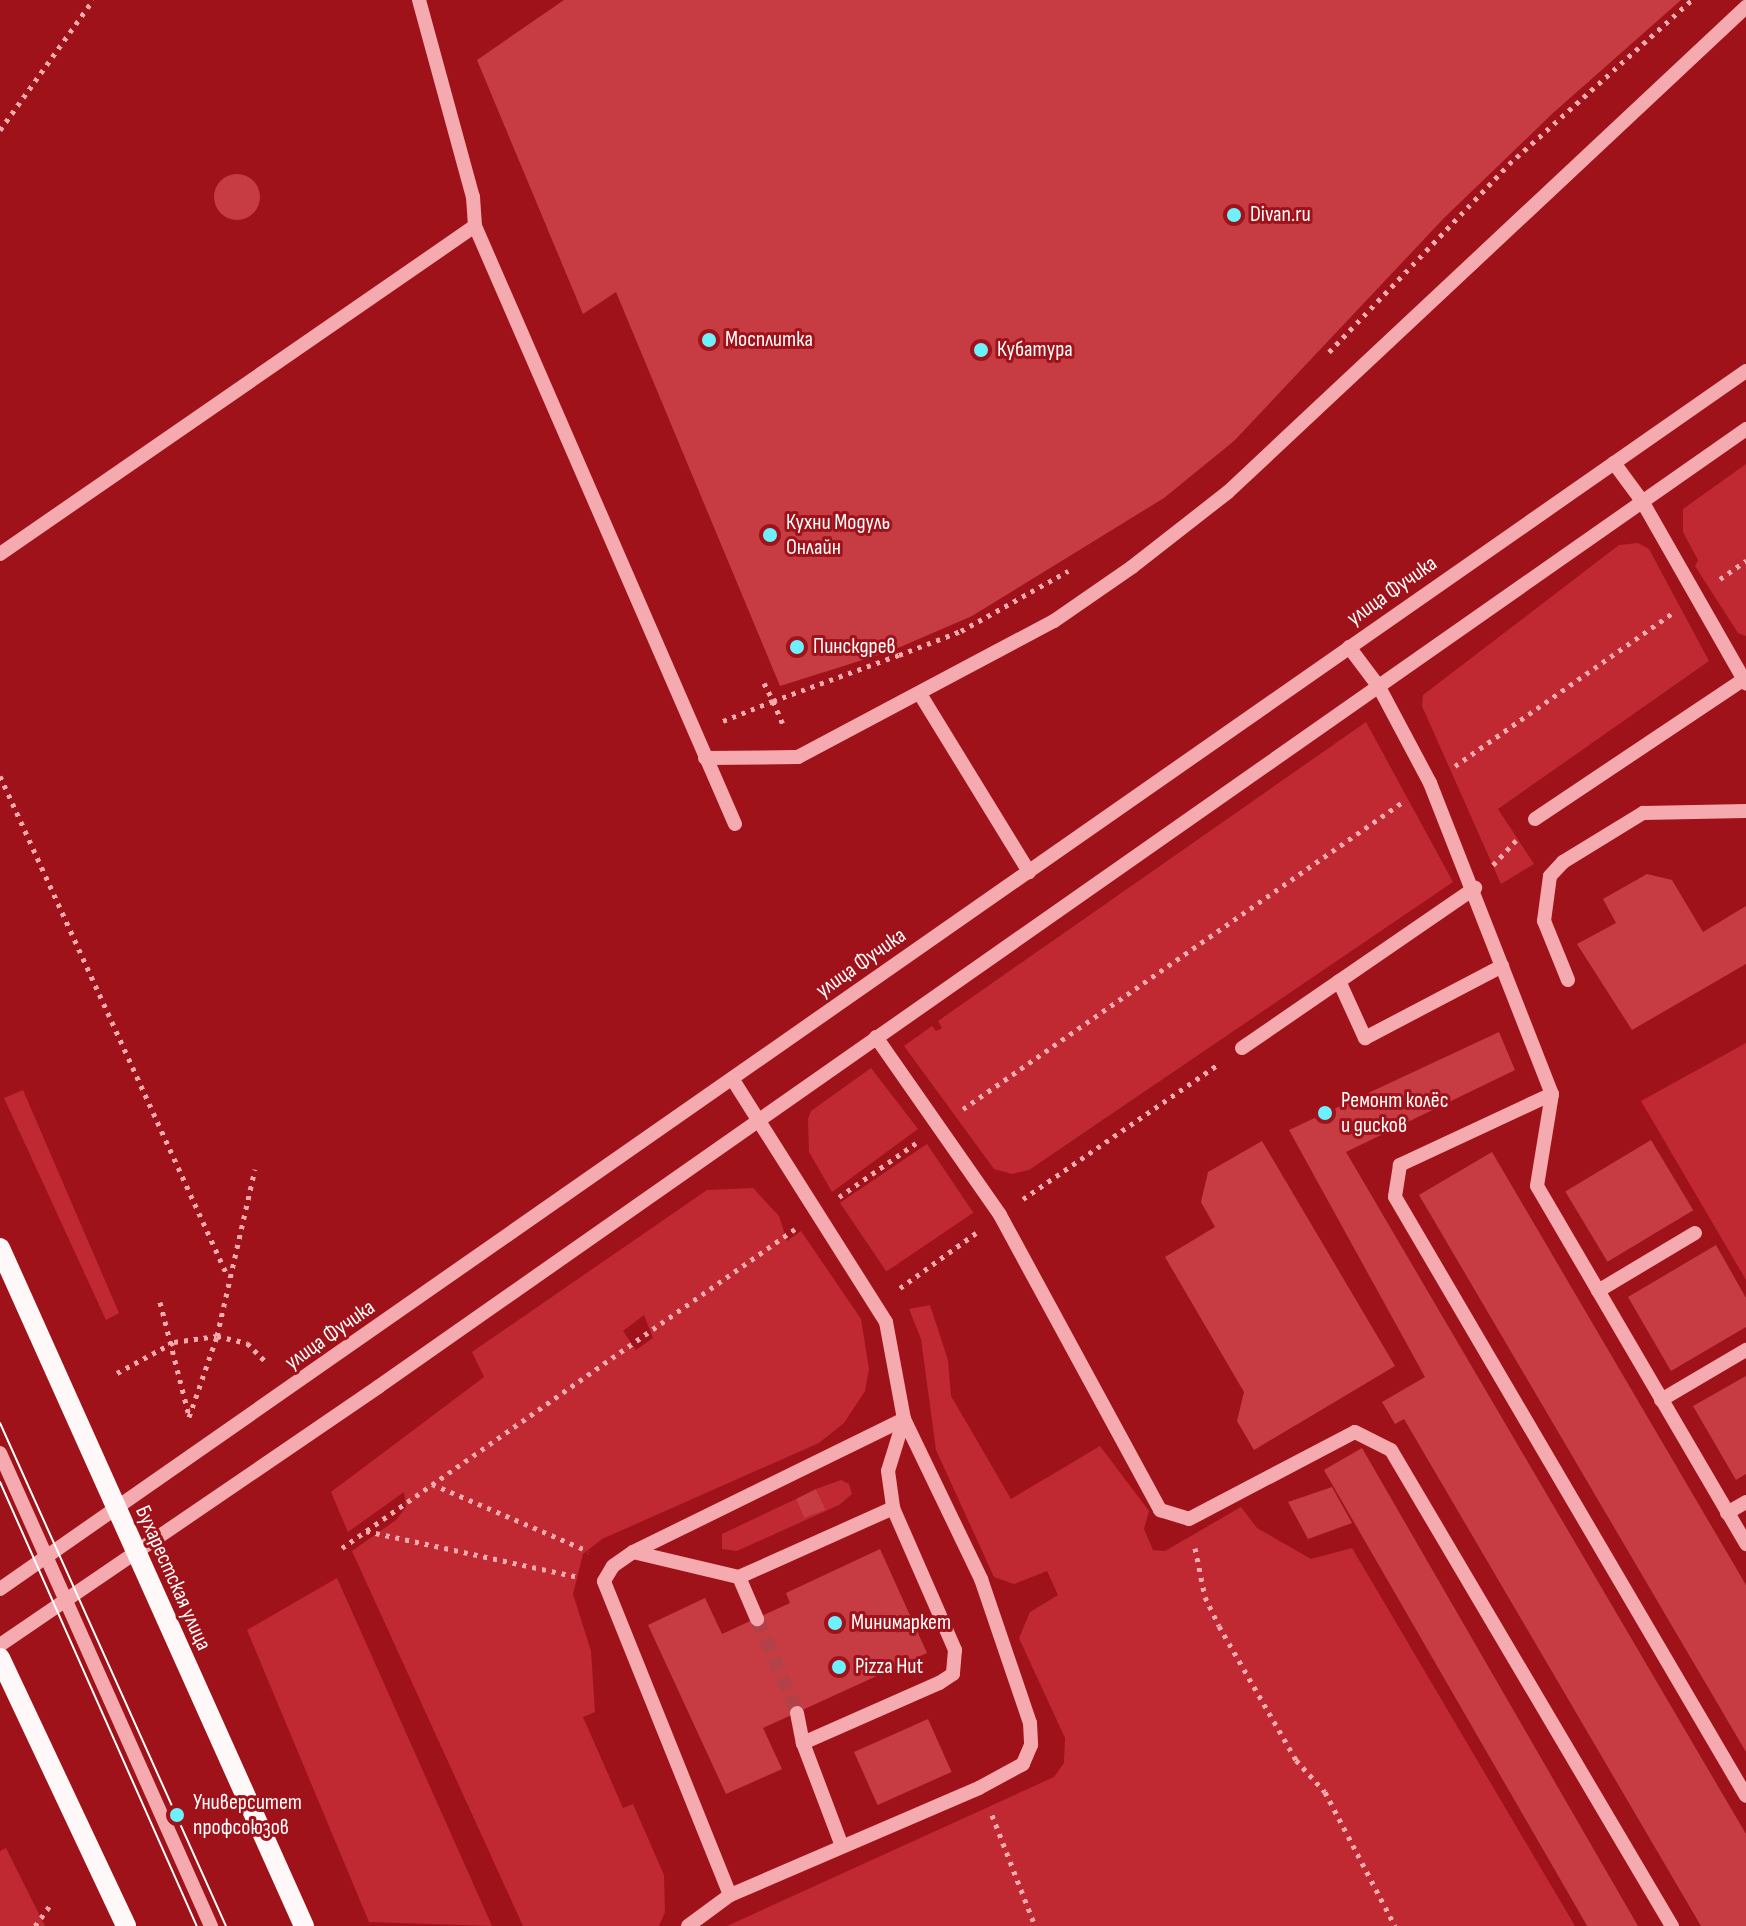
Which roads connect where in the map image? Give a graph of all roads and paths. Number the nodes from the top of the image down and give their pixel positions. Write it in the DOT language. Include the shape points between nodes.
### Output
graph roads {
  1 [pos="93,0"];
  2 [pos="435,0"];
  3 [pos="1692,0"];
  4 [pos="418,6"];
  5 [pos="1746,7"];
  6 [pos="0,130"];
  7 [pos="475,226"];
  8 [pos="1324,357"];
  9 [pos="1746,371"];
  10 [pos="1746,429"];
  11 [pos="1614,463"];
  12 [pos="1642,501"];
  13 [pos="0,554"];
  14 [pos="1746,561"];
  15 [pos="1077,565"];
  16 [pos="1695,597"];
  17 [pos="1349,647"];
  18 [pos="1745,680"];
  19 [pos="764,683"];
  20 [pos="1379,687"];
  21 [pos="920,694"];
  22 [pos="773,701"];
  23 [pos="695,733"];
  24 [pos="705,758"];
  25 [pos="0,776"];
  26 [pos="1430,783"];
  27 [pos="1746,811"];
  28 [pos="1535,819"];
  29 [pos="735,824"];
  30 [pos="1029,872"];
  31 [pos="1475,888"];
  32 [pos="1502,966"];
  33 [pos="1568,980"];
  34 [pos="1339,981"];
  35 [pos="876,1037"];
  36 [pos="1242,1048"];
  37 [pos="733,1080"];
  38 [pos="1552,1094"];
  39 [pos="759,1119"];
  40 [pos="938,1127"];
  41 [pos="255,1169"];
  42 [pos="820,1211"];
  43 [pos="1000,1215"];
  44 [pos="1695,1233"];
  45 [pos="0,1248"];
  46 [pos="228,1277"];
  47 [pos="1598,1291"];
  48 [pos="160,1302"];
  49 [pos="876,1305"];
  50 [pos="217,1336"];
  51 [pos="174,1342"];
  52 [pos="1746,1350"];
  53 [pos="267,1363"];
  54 [pos="117,1373"];
  55 [pos="1661,1400"];
  56 [pos="904,1419"];
  57 [pos="0,1453"];
  58 [pos="431,1484"];
  59 [pos="1746,1502"];
  60 [pos="115,1508"];
  61 [pos="893,1508"];
  62 [pos="1727,1513"];
  63 [pos="1189,1519"];
  64 [pos="366,1530"];
  65 [pos="1746,1544"];
  66 [pos="342,1548"];
  67 [pos="134,1549"];
  68 [pos="633,1552"];
  69 [pos="46,1557"];
  70 [pos="598,1557"];
  71 [pos="582,1577"];
  72 [pos="739,1577"];
  73 [pos="0,1589"];
  74 [pos="64,1598"];
  75 [pos="757,1619"];
  76 [pos="0,1645"];
  77 [pos="0,1658"];
  78 [pos="797,1713"];
  79 [pos="803,1743"];
  80 [pos="979,1788"];
  81 [pos="1746,1796"];
  82 [pos="842,1846"];
  83 [pos="730,1895"];
  84 [pos="51,1904"];
  85 [pos="35,1926"];
  86 [pos="126,1926"];
  87 [pos="211,1926"];
  88 [pos="304,1926"];
  89 [pos="688,1926"];
  90 [pos="1035,1926"];
  91 [pos="1395,1926"];
  92 [pos="1672,1926"];
  1 -- 6 [label="path"];
  2 -- 4 [label="street"];
  3 -- 8 [label="path" via="1509,164"];
  4 -- 7 [label="street" via="473,197"];
  5 -- 21 [label="street" via="1228,492 1054,621"];
  7 -- 13 [label="street"];
  7 -- 23 [label="street"];
  9 -- 11 [label="street, улица Фучика"];
  10 -- 12 [label="street"];
  11 -- 12 [label="street"];
  11 -- 17 [label="street, улица Фучика"];
  12 -- 16 [label="street"];
  12 -- 20 [label="street"];
  14 -- 16 [label="path"];
  15 -- 22 [label="path" via="961,631"];
  16 -- 18 [label="street"];
  16 -- 26 [label="path"];
  17 -- 20 [label="street"];
  17 -- 30 [label="street, улица Фучика"];
  18 -- 28 [label="street"];
  19 -- 22 [label="path"];
  20 -- 26 [label="street"];
  20 -- 35 [label="street"];
  21 -- 24 [label="street" via="798,757"];
  21 -- 30 [label="street"];
  22 -- 23 [label="path"];
  23 -- 24 [label="street"];
  24 -- 29 [label="street"];
  25 -- 46 [label="path"];
  26 -- 31 [label="street"];
  26 -- 40 [label="path"];
  27 -- 33 [label="street" via="1643,813 1563,862 1550,876 1544,921"];
  28 -- 31 [label="path"];
  30 -- 37 [label="street, улица Фучика"];
  31 -- 32 [label="street"];
  31 -- 34 [label="street"];
  32 -- 34 [label="street" via="1365,1038"];
  32 -- 38 [label="street"];
  34 -- 36 [label="street"];
  35 -- 39 [label="street"];
  35 -- 40 [label="street"];
  36 -- 43 [label="path"];
  37 -- 39 [label="street"];
  37 -- 60 [label="street, улица Фучика"];
  38 -- 47 [label="street" via="1537,1186"];
  38 -- 81 [label="street" via="1400,1165 1395,1197"];
  39 -- 42 [label="street"];
  39 -- 67 [label="street" via="378,1387"];
  40 -- 42 [label="path"];
  40 -- 43 [label="street"];
  41 -- 46 [label="path"];
  42 -- 49 [label="street"];
  42 -- 58 [label="path"];
  43 -- 49 [label="path"];
  43 -- 63 [label="street" via="1151,1498 1173,1519"];
  44 -- 47 [label="street"];
  45 -- 60 [label="main road, Бухарестская улица"];
  46 -- 50 [label="path"];
  47 -- 55 [label="street"];
  48 -- 51 [label="path"];
  49 -- 56 [label="street" via="894,1346"];
  50 -- 51 [label="path"];
  50 -- 51 [label="path" via="189,1417"];
  50 -- 53 [label="path" via="247,1343"];
  51 -- 54 [label="path"];
  52 -- 55 [label="street"];
  55 -- 62 [label="street"];
  56 -- 61 [label="street" via="888,1471"];
  56 -- 68 [label="street"];
  56 -- 80 [label="street" via="981,1579 1030,1723 1031,1745 1023,1764"];
  57 -- 69 [label="street"];
  58 -- 64 [label="path"];
  58 -- 70 [label="path" via="539,1526"];
  59 -- 62 [label="street"];
  60 -- 67 [label="main road, Бухарестская улица"];
  60 -- 69 [label="street, улица Фучика"];
  61 -- 72 [label="street"];
  61 -- 79 [label="street" via="955,1650 953,1674"];
  62 -- 65 [label="street"];
  63 -- 91 [label="path" via="1205,1597 1219,1626 1296,1760 1325,1792"];
  63 -- 92 [label="street" via="1355,1432 1391,1450"];
  64 -- 66 [label="path"];
  64 -- 71 [label="path" via="516,1567"];
  67 -- 74 [label="street"];
  67 -- 88 [label="main road, Бухарестская улица"];
  68 -- 72 [label="street"];
  68 -- 83 [label="street" via="613,1566 604,1581 611,1607"];
  69 -- 73 [label="street, улица Фучика"];
  69 -- 74 [label="street"];
  72 -- 75 [label="street"];
  74 -- 76 [label="street"];
  74 -- 87 [label="street"];
  77 -- 86 [label="main road"];
  78 -- 79 [label="street"];
  79 -- 82 [label="street"];
  80 -- 82 [label="street"];
  80 -- 90 [label="path"];
  82 -- 83 [label="street"];
  83 -- 89 [label="street"];
  84 -- 85 [label="path"];
}
